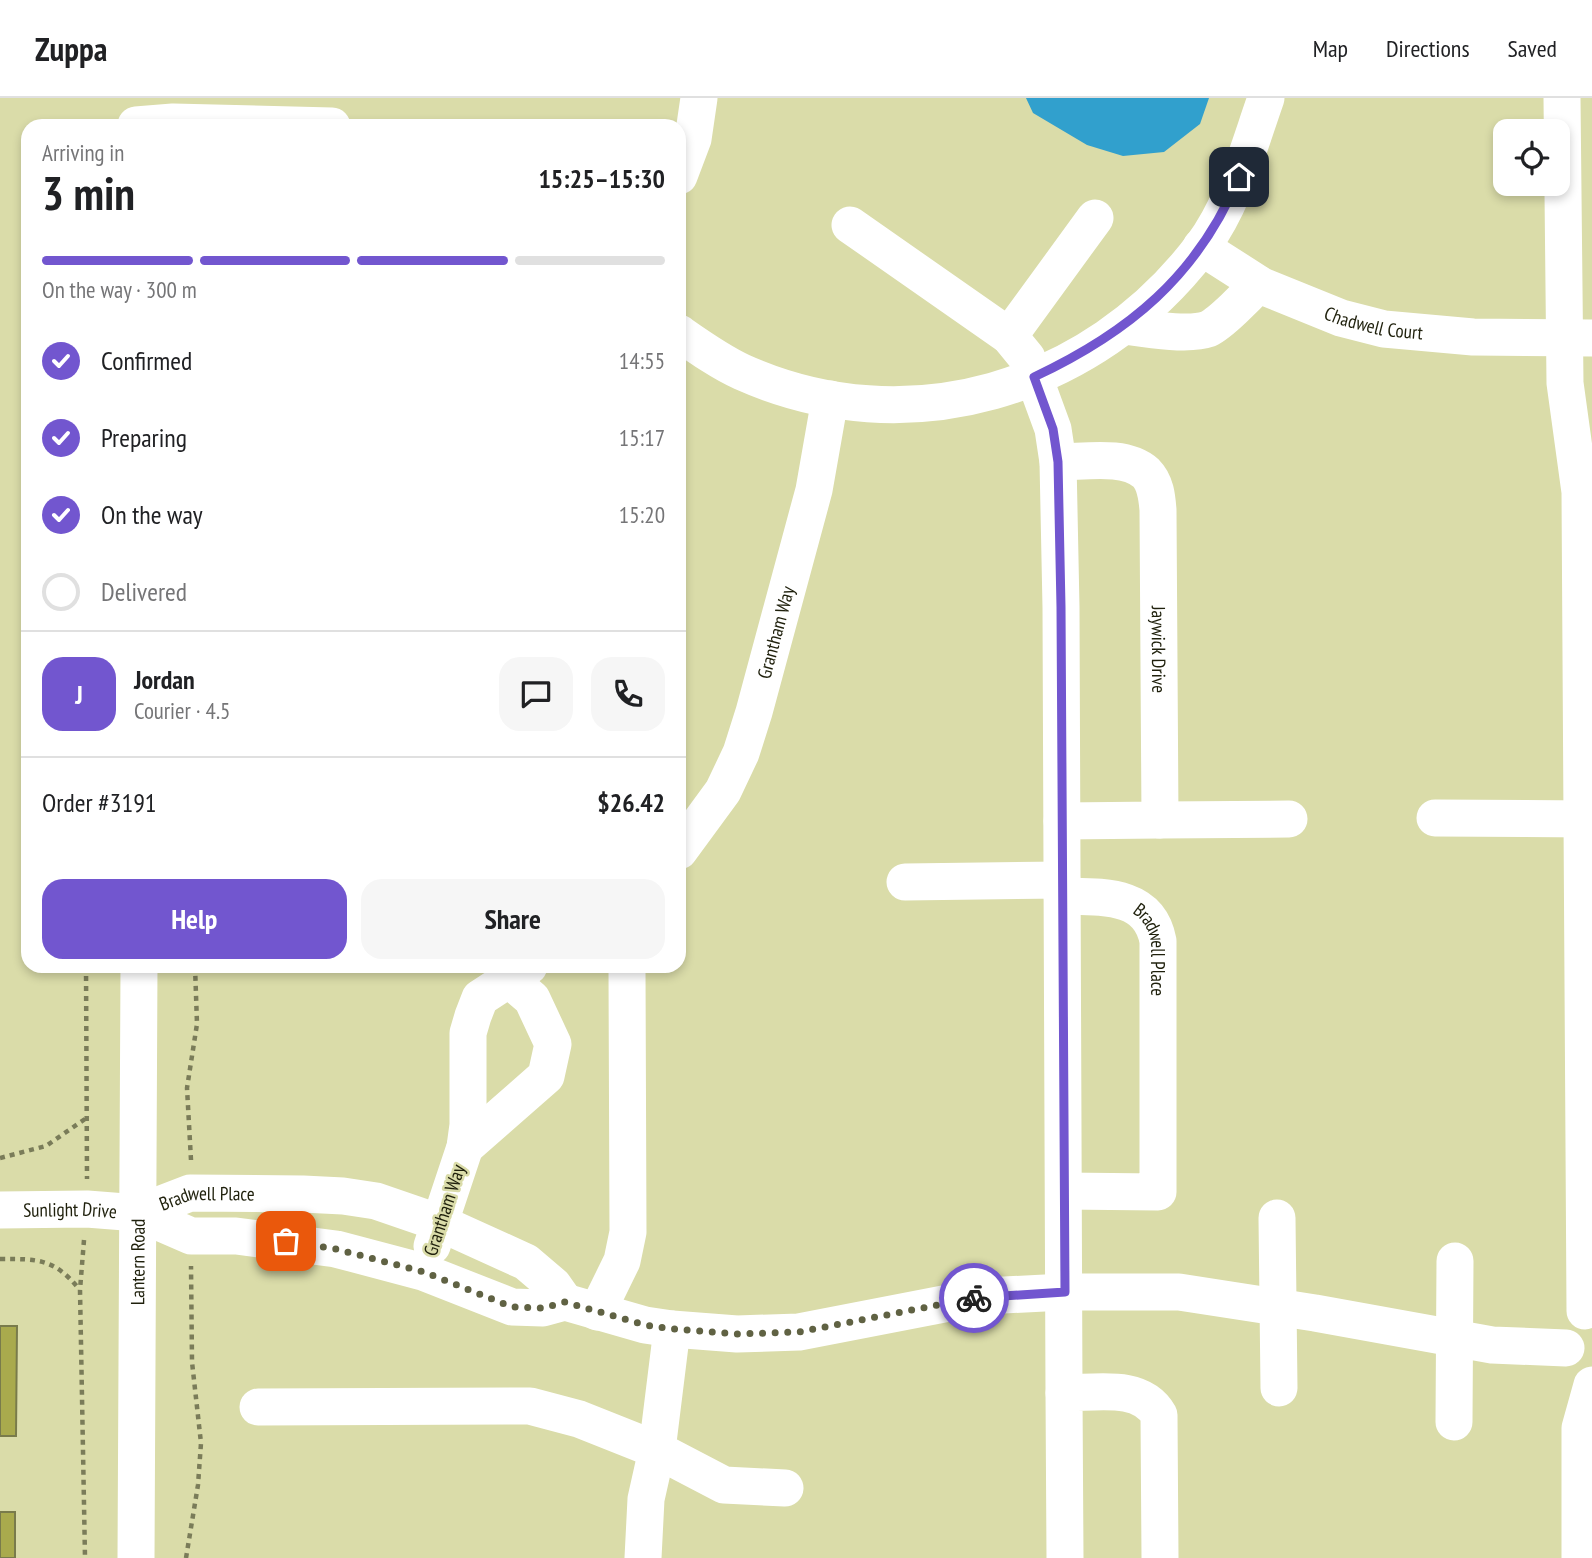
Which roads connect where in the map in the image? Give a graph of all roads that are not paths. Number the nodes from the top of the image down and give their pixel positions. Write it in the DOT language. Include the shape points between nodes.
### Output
graph roads {
  1 [pos="330,98"];
  2 [pos="703,98"];
  3 [pos="1266,98"];
  4 [pos="1562,98"];
  5 [pos="136,116"];
  6 [pos="154,119"];
  7 [pos="332,119"];
  8 [pos="686,163"];
  9 [pos="1095,218"];
  10 [pos="850,225"];
  11 [pos="1201,247"];
  12 [pos="1258,284"];
  13 [pos="1125,326"];
  14 [pos="1009,336"];
  15 [pos="686,337"];
  16 [pos="1578,338"];
  17 [pos="1034,377"];
  18 [pos="830,399"];
  19 [pos="1058,462"];
  20 [pos="1435,818"];
  21 [pos="1289,819"];
  22 [pos="1587,819"];
  23 [pos="1160,820"];
  24 [pos="1062,821"];
  25 [pos="686,841"];
  26 [pos="905,882"];
  27 [pos="1062,888"];
  28 [pos="139,973"];
  29 [pos="519,973"];
  30 [pos="627,973"];
  31 [pos="465,1147"];
  32 [pos="1065,1191"];
  33 [pos="0,1210"];
  34 [pos="138,1213"];
  35 [pos="1277,1218"];
  36 [pos="440,1223"];
  37 [pos="1455,1261"];
  38 [pos="424,1272"];
  39 [pos="1065,1292"];
  40 [pos="581,1307"];
  41 [pos="1278,1307"];
  42 [pos="1588,1310"];
  43 [pos="673,1329"];
  44 [pos="1454,1338"];
  45 [pos="1566,1348"];
  46 [pos="1592,1383"];
  47 [pos="1279,1388"];
  48 [pos="1064,1393"];
  49 [pos="258,1407"];
  50 [pos="1454,1422"];
  51 [pos="657,1450"];
  52 [pos="785,1488"];
  53 [pos="136,1558"];
  54 [pos="643,1558"];
  55 [pos="1065,1558"];
  56 [pos="1160,1558"];
  57 [pos="1580,1558"];
  1 -- 7 [label="street"];
  2 -- 8 [label="street"];
  3 -- 11 [label="street" via="1230,199"];
  4 -- 16 [label="street"];
  5 -- 6 [label="street"];
  9 -- 14 [label="street"];
  10 -- 14 [label="street"];
  11 -- 12 [label="street, Chadwell Court"];
  11 -- 13 [label="street"];
  12 -- 13 [label="street" via="1209,328 1168,332"];
  12 -- 16 [label="street, Chadwell Court" via="1297,302 1384,330"];
  13 -- 17 [label="street"];
  14 -- 17 [label="street" via="1027,358"];
  15 -- 18 [label="street" via="741,372"];
  16 -- 22 [label="street" via="1566,383 1580,492"];
  17 -- 18 [label="street" via="1000,389 920,405"];
  17 -- 19 [label="street" via="1053,429"];
  18 -- 25 [label="street, Grantham Way" via="814,490 741,753 723,791"];
  19 -- 23 [label="street, Jaywick Drive" via="1132,465 1146,474 1156,492"];
  19 -- 24 [label="street"];
  20 -- 22 [label="street"];
  21 -- 23 [label="street"];
  22 -- 42 [label="street"];
  23 -- 24 [label="street"];
  24 -- 27 [label="street"];
  26 -- 27 [label="street"];
  27 -- 32 [label="street"];
  27 -- 32 [label="street, Bradwell Place" via="1139,908 1150,917 1158,941 1158,1192"];
  28 -- 34 [label="street, Lantern Road"];
  29 -- 31 [label="street, Grantham Way" via="480,999 472,1016"];
  29 -- 31 [label="street, Grantham Way" via="553,1044 546,1076"];
  30 -- 40 [label="street" via="628,1232 622,1261"];
  31 -- 36 [label="street, Grantham Way"];
  32 -- 39 [label="street"];
  33 -- 34 [label="street, Sunlight Drive"];
  34 -- 36 [label="street, Bradwell Place" via="190,1193 303,1194 376,1201"];
  34 -- 38 [label="street, Bradwell Place" via="191,1236 286,1241"];
  34 -- 53 [label="street, Lantern Road"];
  35 -- 41 [label="street"];
  36 -- 38 [label="street, Grantham Way"];
  36 -- 40 [label="street, Bradwell Place" via="526,1262"];
  37 -- 44 [label="street"];
  38 -- 40 [label="street, Bradwell Place" via="512,1307"];
  39 -- 41 [label="street, Bradwell Place" via="1179,1292"];
  39 -- 43 [label="street, Bradwell Place" via="967,1299 799,1332"];
  39 -- 48 [label="street"];
  40 -- 43 [label="street, Bradwell Place"];
  41 -- 44 [label="street, Bradwell Place"];
  41 -- 47 [label="street"];
  42 -- 45 [label="street" via="1570,1327"];
  43 -- 51 [label="street"];
  44 -- 45 [label="street, Bradwell Place" via="1492,1345"];
  44 -- 50 [label="street"];
  45 -- 46 [label="street" via="1574,1368"];
  46 -- 57 [label="street" via="1580,1428"];
  48 -- 55 [label="street"];
  48 -- 56 [label="street" via="1133,1394 1153,1404 1160,1424"];
  49 -- 51 [label="street" via="530,1406 579,1419"];
  51 -- 52 [label="street" via="724,1485"];
  51 -- 54 [label="street" via="646,1499"];
}
